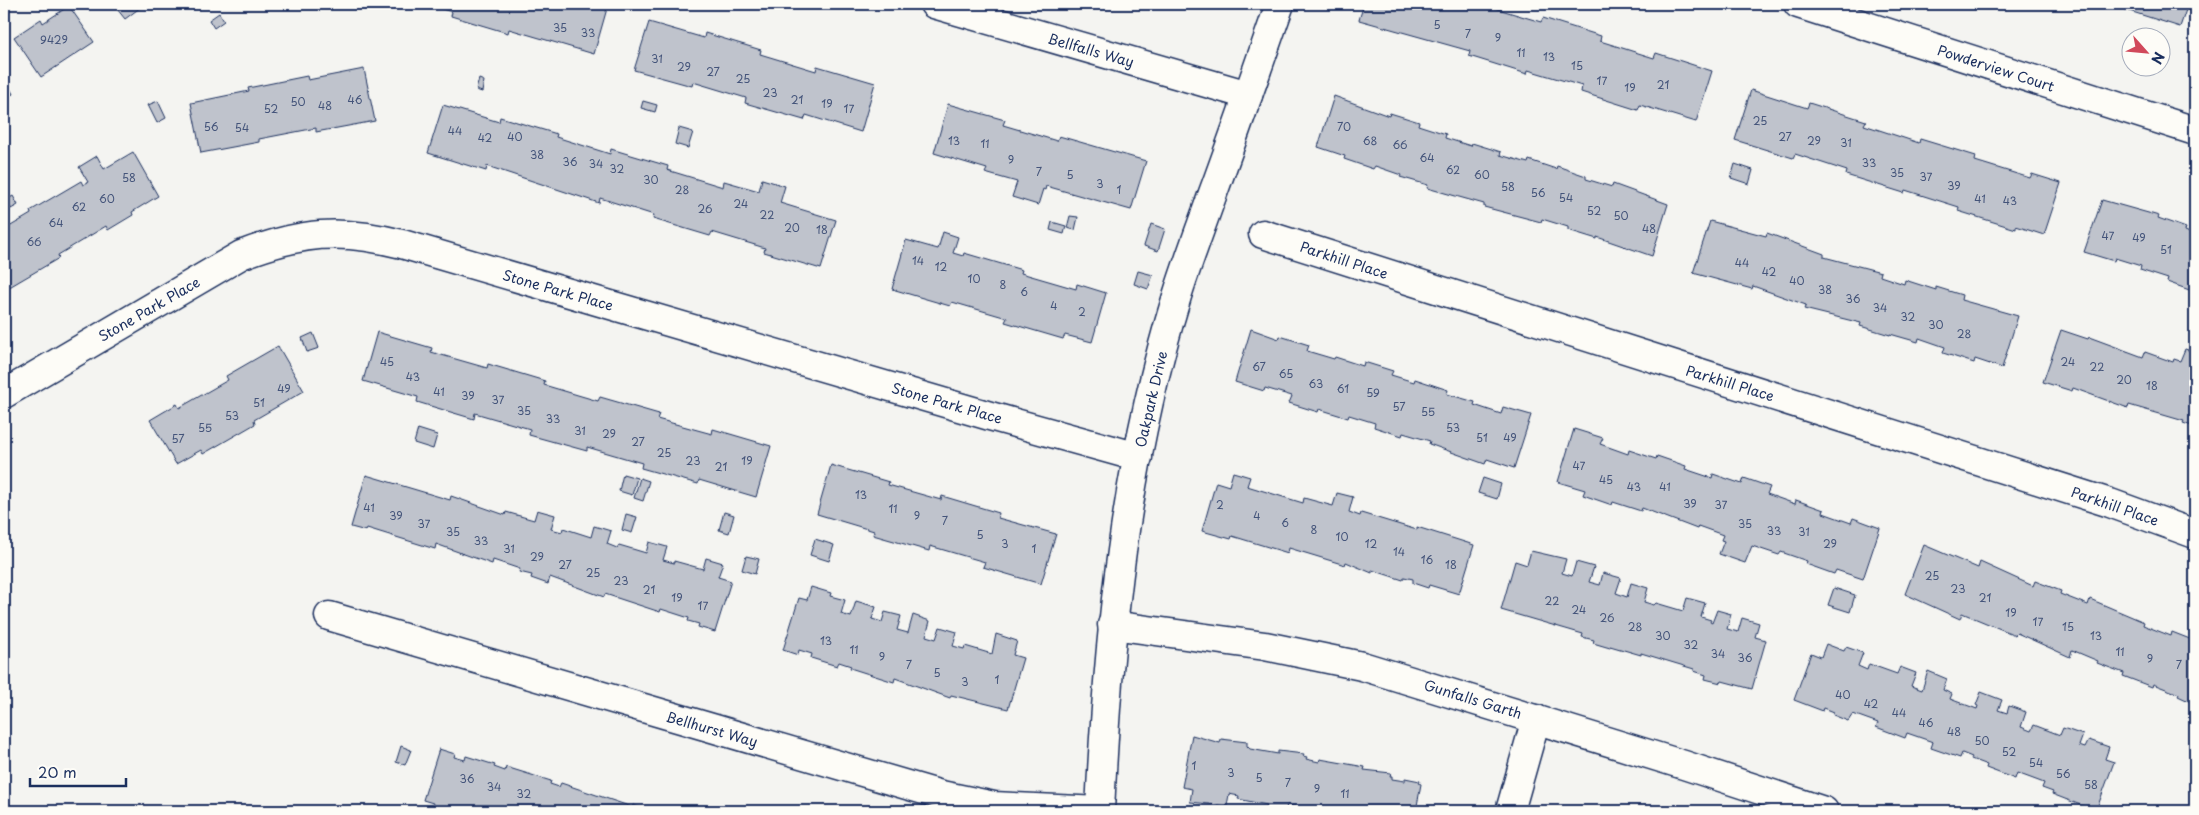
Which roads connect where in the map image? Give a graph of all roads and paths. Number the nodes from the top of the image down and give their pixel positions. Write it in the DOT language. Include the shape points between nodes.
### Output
graph roads {
  1 [pos="934,4"];
  2 [pos="1280,4"];
  3 [pos="1798,4"];
  4 [pos="1248,95"];
  5 [pos="2195,131"];
  6 [pos="1263,234"];
  7 [pos="4,394"];
  8 [pos="1138,457"];
  9 [pos="2195,534"];
  10 [pos="328,616"];
  11 [pos="1112,625"];
  12 [pos="1536,719"];
  13 [pos="1100,811"];
  14 [pos="1510,811"];
  15 [pos="1824,811"];
  1 -- 4 [label="street, Bellfalls Way"];
  2 -- 4 [label="street, Oakpark Drive"];
  3 -- 5 [label="street, Powderview Court"];
  4 -- 8 [label="street, Oakpark Drive" via="1177,295"];
  6 -- 9 [label="street, Parkhill Place" via="2110,503"];
  7 -- 8 [label="street, Stone Park Place" via="241,255 271,243 337,233 381,238"];
  8 -- 11 [label="street, Oakpark Drive"];
  10 -- 13 [label="street, Bellhurst Way" via="950,798 994,806"];
  11 -- 12 [label="street, Gunfalls Garth" via="1265,646 1362,666"];
  11 -- 13 [label="street, Oakpark Drive"];
  12 -- 14 [label="street"];
  12 -- 15 [label="street, Gunfalls Garth"];
}
